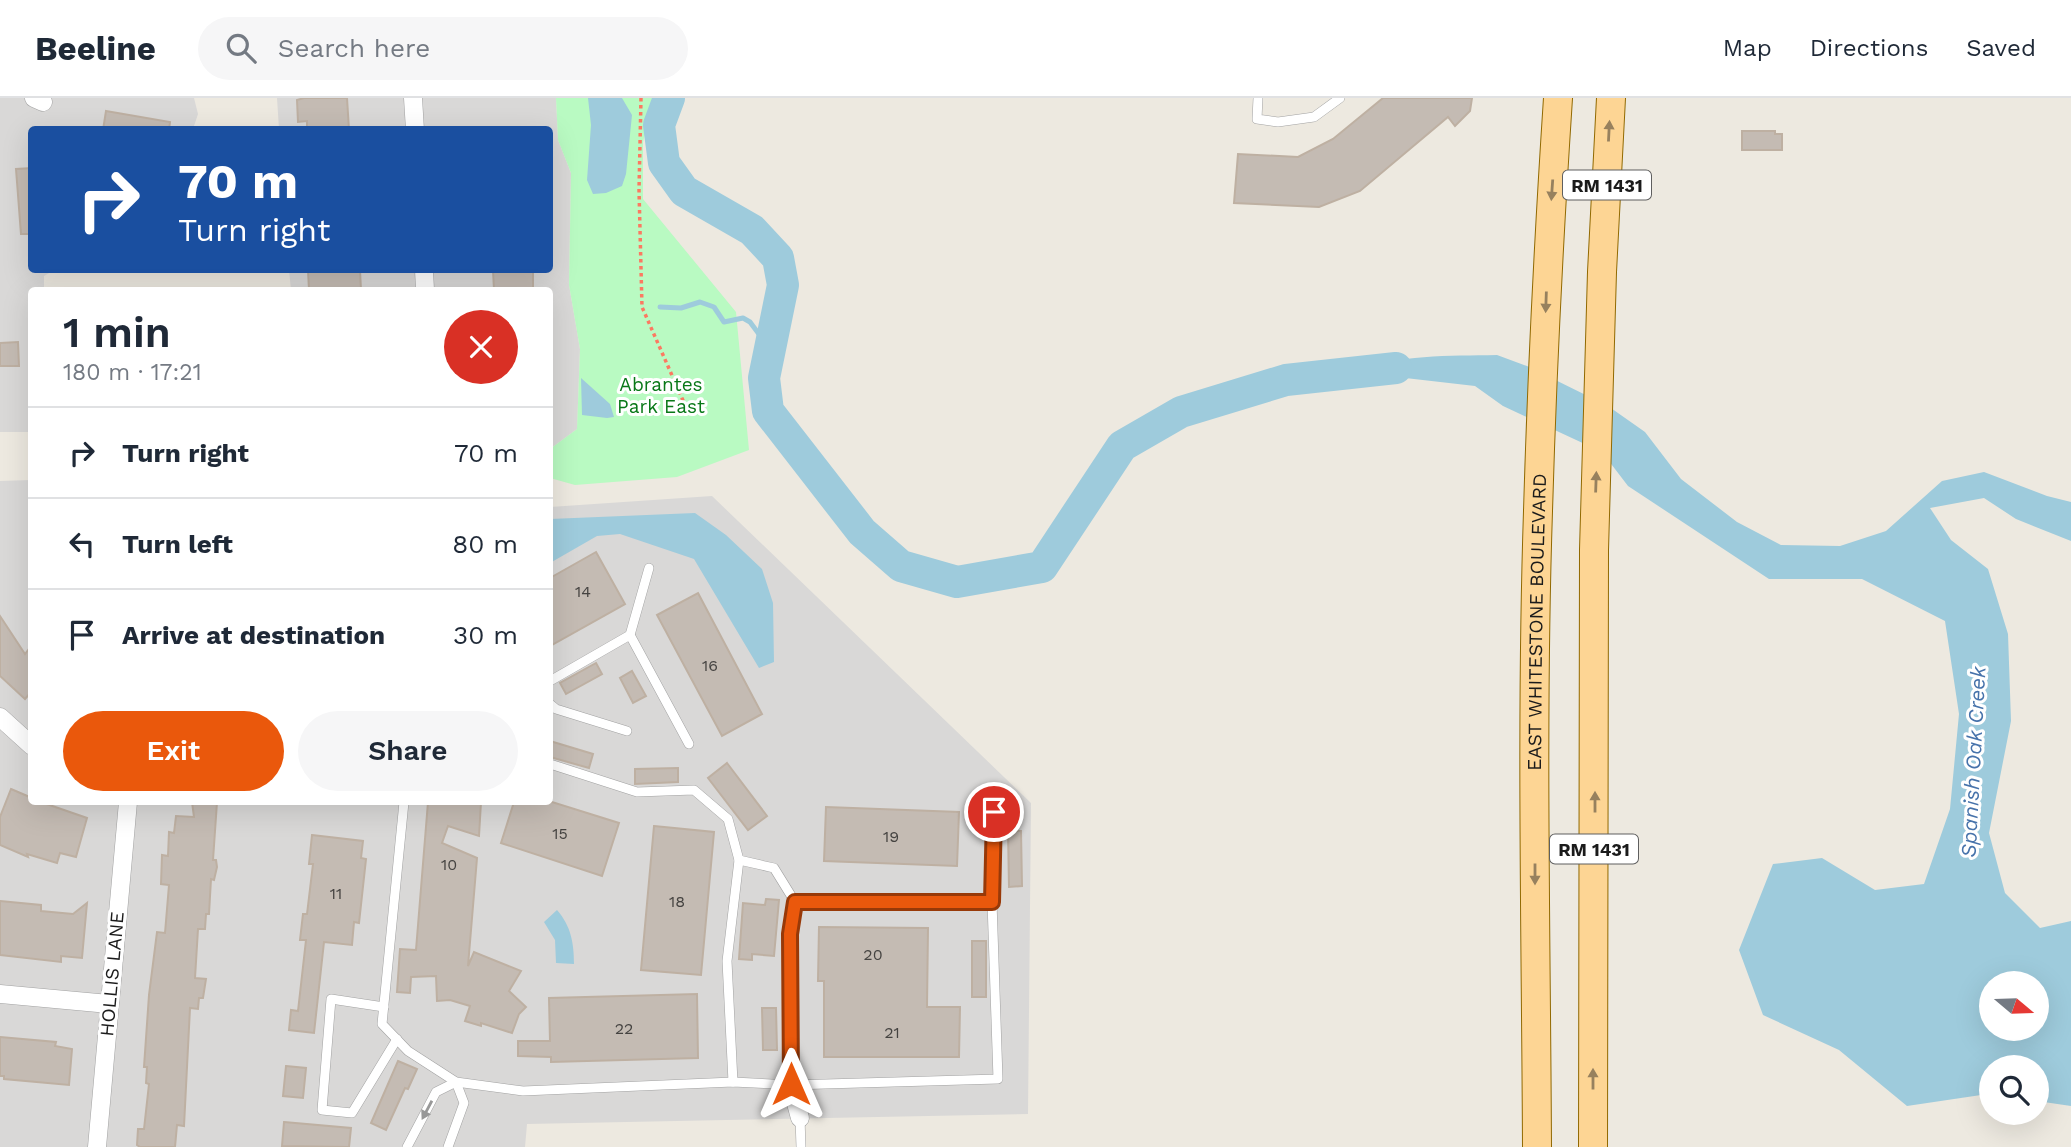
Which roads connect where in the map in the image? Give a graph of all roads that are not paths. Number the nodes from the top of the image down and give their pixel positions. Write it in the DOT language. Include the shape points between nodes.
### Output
graph roads {
  1 [pos="413,98"];
  2 [pos="1258,98"];
  3 [pos="1340,98"];
  4 [pos="1558,98"];
  5 [pos="1611,98"];
  6 [pos="415,126"];
  7 [pos="649,568"];
  8 [pos="630,635"];
  9 [pos="553,679"];
  10 [pos="553,706"];
  11 [pos="0,717"];
  12 [pos="627,731"];
  13 [pos="28,742"];
  14 [pos="689,744"];
  15 [pos="553,765"];
  16 [pos="128,805"];
  17 [pos="404,805"];
  18 [pos="994,812"];
  19 [pos="739,860"];
  20 [pos="795,902"];
  21 [pos="992,902"];
  22 [pos="0,994"];
  23 [pos="109,1004"];
  24 [pos="384,1007"];
  25 [pos="397,1039"];
  26 [pos="456,1082"];
  27 [pos="733,1082"];
  28 [pos="791,1084"];
  29 [pos="800,1118"];
  30 [pos="97,1147"];
  31 [pos="407,1147"];
  32 [pos="447,1147"];
  33 [pos="801,1147"];
  34 [pos="1537,1147"];
  35 [pos="1593,1147"];
  1 -- 6 [label="street"];
  2 -- 3 [label="lane" via="1257,119 1278,122 1314,117"];
  4 -- 34 [label="main road, EAST WHITESTONE BOULEVARD / RM 1431, one-way" via="1538,512"];
  35 -- 5 [label="main road, RM 1431, one-way" via="1594,550"];
  7 -- 8 [label="lane"];
  8 -- 9 [label="lane"];
  8 -- 14 [label="lane"];
  10 -- 12 [label="lane"];
  11 -- 13 [label="street"];
  15 -- 19 [label="lane" via="637,792 694,790 728,819"];
  16 -- 23 [label="street, HOLLIS LANE"];
  17 -- 24 [label="lane"];
  18 -- 21 [label="lane"];
  19 -- 20 [label="lane" via="774,868"];
  19 -- 27 [label="lane" via="727,961"];
  20 -- 21 [label="lane"];
  20 -- 28 [label="lane" via="790,934"];
  21 -- 28 [label="lane" via="998,1079"];
  22 -- 23 [label="street"];
  23 -- 30 [label="street, HOLLIS LANE"];
  24 -- 25 [label="lane" via="382,1024"];
  24 -- 25 [label="lane" via="331,999 322,1110 352,1113"];
  25 -- 26 [label="lane"];
  26 -- 27 [label="lane" via="532,1091"];
  26 -- 31 [label="lane, one-way" via="436,1092"];
  26 -- 32 [label="lane" via="464,1103"];
  27 -- 28 [label="lane"];
  28 -- 29 [label="street"];
  29 -- 33 [label="lane"];
}
